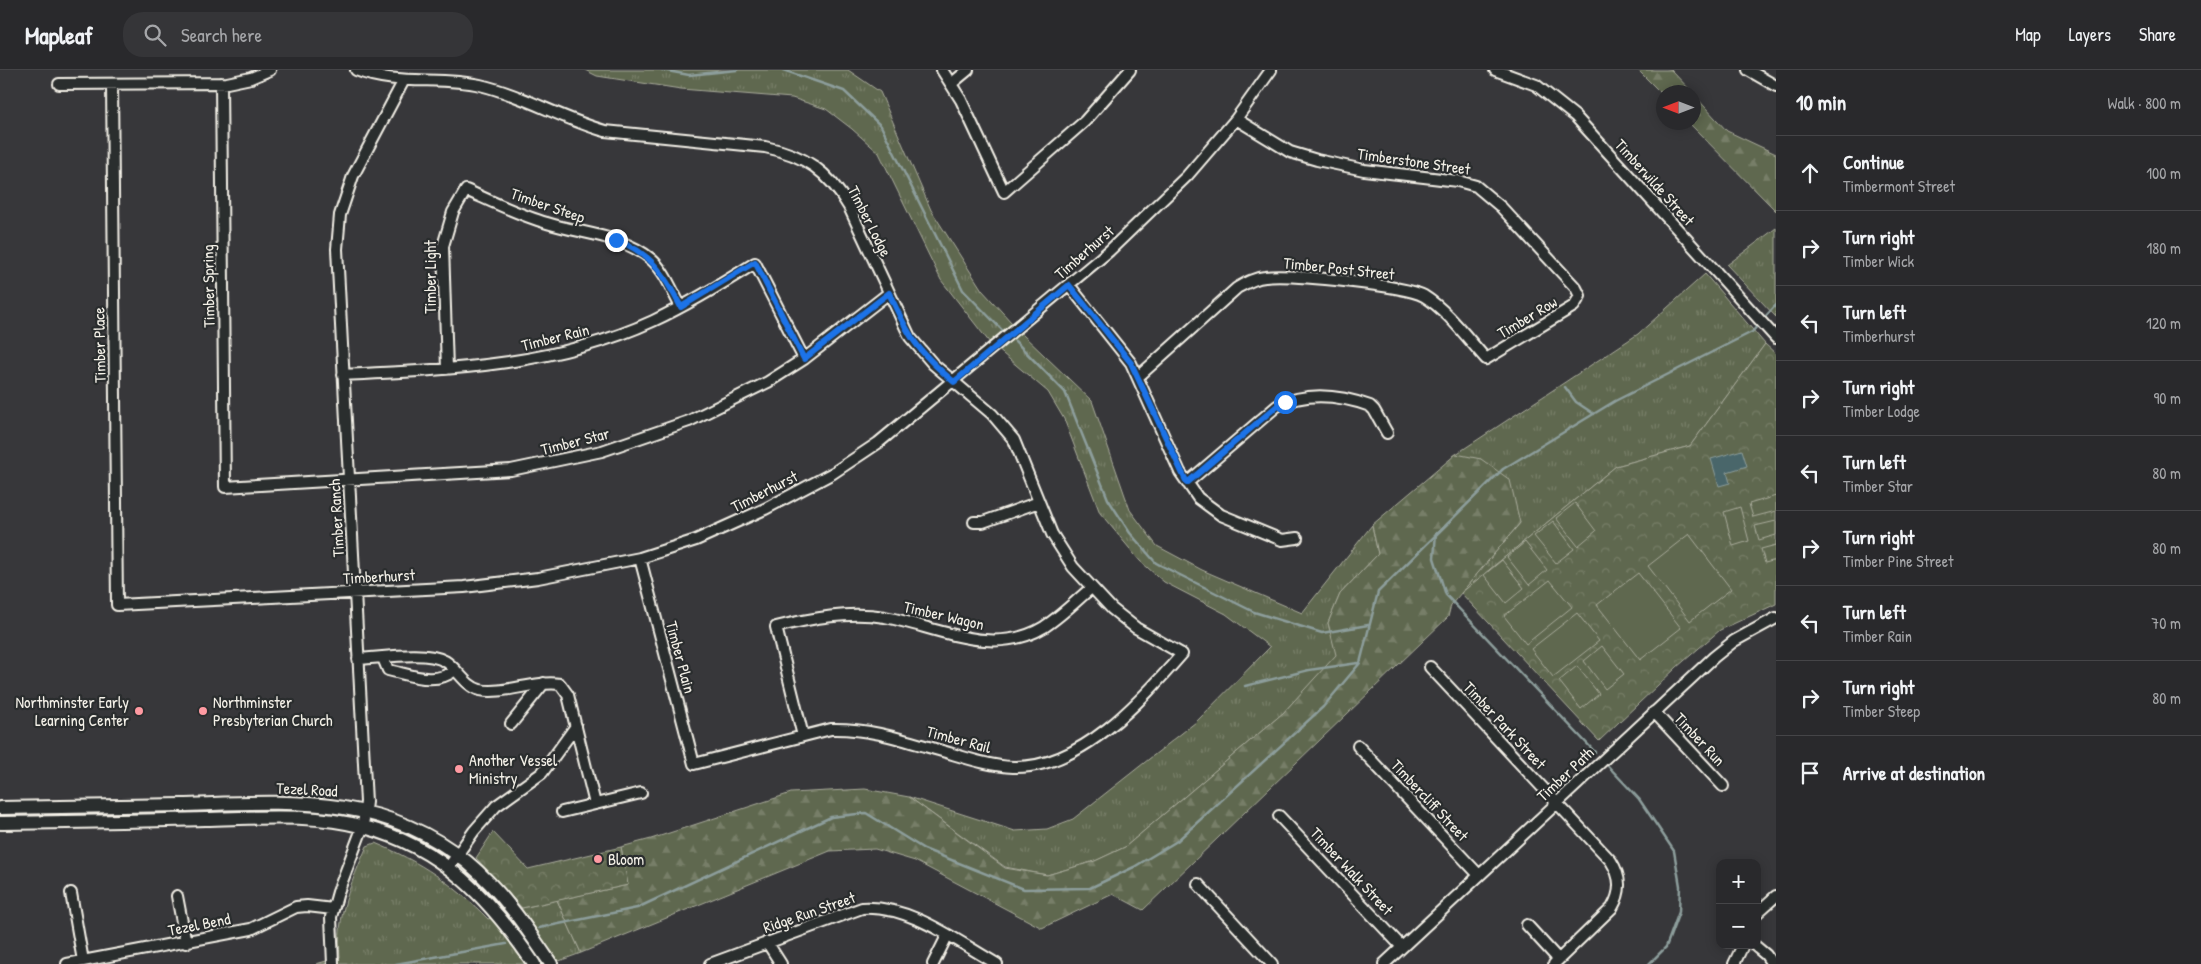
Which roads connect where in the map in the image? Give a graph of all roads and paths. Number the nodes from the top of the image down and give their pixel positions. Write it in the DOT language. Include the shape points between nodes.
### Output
graph roads {
  1 [pos="270,70"];
  2 [pos="356,70"];
  3 [pos="942,70"];
  4 [pos="968,70"];
  5 [pos="1130,70"];
  6 [pos="1271,70"];
  7 [pos="1495,70"];
  8 [pos="1748,70"];
  9 [pos="404,80"];
  10 [pos="221,83"];
  11 [pos="59,84"];
  12 [pos="112,84"];
  13 [pos="951,84"];
  14 [pos="1776,86"];
  15 [pos="1236,119"];
  16 [pos="466,190"];
  17 [pos="1069,285"];
  18 [pos="889,293"];
  19 [pos="1580,296"];
  20 [pos="681,307"];
  21 [pos="1776,338"];
  22 [pos="1486,358"];
  23 [pos="804,359"];
  24 [pos="447,369"];
  25 [pos="342,375"];
  26 [pos="1139,376"];
  27 [pos="954,382"];
  28 [pos="1387,433"];
  29 [pos="349,480"];
  30 [pos="1187,483"];
  31 [pos="225,487"];
  32 [pos="1039,502"];
  33 [pos="974,522"];
  34 [pos="1297,538"];
  35 [pos="640,558"];
  36 [pos="1090,588"];
  37 [pos="355,592"];
  38 [pos="117,605"];
  39 [pos="1776,618"];
  40 [pos="1182,654"];
  41 [pos="383,658"];
  42 [pos="358,659"];
  43 [pos="1430,667"];
  44 [pos="455,670"];
  45 [pos="544,683"];
  46 [pos="1654,712"];
  47 [pos="511,724"];
  48 [pos="576,726"];
  49 [pos="803,736"];
  50 [pos="1358,746"];
  51 [pos="694,764"];
  52 [pos="1723,786"];
  53 [pos="641,793"];
  54 [pos="1557,803"];
  55 [pos="595,804"];
  56 [pos="0,808"];
  57 [pos="365,811"];
  58 [pos="562,812"];
  59 [pos="1279,816"];
  60 [pos="0,823"];
  61 [pos="363,826"];
  62 [pos="456,854"];
  63 [pos="448,868"];
  64 [pos="1479,875"];
  65 [pos="1198,884"];
  66 [pos="71,893"];
  67 [pos="177,896"];
  68 [pos="1776,896"];
  69 [pos="333,909"];
  70 [pos="1761,909"];
  71 [pos="1527,925"];
  72 [pos="947,936"];
  73 [pos="767,942"];
  74 [pos="186,943"];
  75 [pos="1402,947"];
  76 [pos="1741,949"];
  77 [pos="1760,949"];
  78 [pos="83,961"];
  79 [pos="1556,962"];
  80 [pos="67,964"];
  81 [pos="333,964"];
  82 [pos="534,964"];
  83 [pos="551,964"];
  84 [pos="710,964"];
  85 [pos="781,964"];
  86 [pos="933,964"];
  87 [pos="997,964"];
  88 [pos="1272,964"];
  89 [pos="1384,964"];
  90 [pos="1734,964"];
  91 [pos="1772,964"];
  1 -- 10 [label="street" via="252,78"];
  2 -- 9 [label="street, Timber Lodge"];
  3 -- 13 [label="street"];
  4 -- 13 [label="street"];
  5 -- 13 [label="street" via="1085,121 1004,192"];
  6 -- 15 [label="street, Timberhurst"];
  7 -- 21 [label="street, Timberwilde Street" via="1536,85 1564,106"];
  8 -- 14 [label="street"];
  9 -- 18 [label="street, Timber Lodge" via="479,84 605,131 765,147 801,157 838,189"];
  9 -- 25 [label="street, Timber Ranch" via="353,176 340,215 336,265"];
  10 -- 12 [label="street"];
  10 -- 31 [label="street, Timber Spring"];
  11 -- 12 [label="street"];
  12 -- 38 [label="street, Timber Place"];
  15 -- 17 [label="street, Timberhurst" via="1187,176"];
  15 -- 19 [label="street, Timberstone Street" via="1290,152 1317,160 1364,170 1458,180 1476,186 1502,207"];
  16 -- 20 [label="street, Timber Steep" via="525,216 633,247 660,269"];
  16 -- 24 [label="street, Timber Light" via="451,217 443,246"];
  17 -- 26 [label="street" via="1117,343"];
  17 -- 27 [label="street, Timberhurst"];
  18 -- 23 [label="street, Timber Star"];
  18 -- 27 [label="street, Timber Lodge" via="910,337 921,352"];
  19 -- 22 [label="street, Timber Row" via="1574,306"];
  20 -- 23 [label="street, Timber Rain" via="755,262"];
  20 -- 24 [label="street, Timber Rain" via="624,333 581,347 519,361"];
  22 -- 26 [label="street, Timber Post Street" via="1422,295 1408,290 1284,276 1248,281 1237,288"];
  23 -- 29 [label="street, Timber Star" via="739,397 689,421 602,451 511,470"];
  24 -- 25 [label="street, Timber Rain"];
  25 -- 29 [label="street, Timber Ranch"];
  26 -- 30 [label="street"];
  27 -- 32 [label="street, Timber Lodge" via="992,414 1014,440"];
  27 -- 35 [label="street, Timberhurst" via="878,443 833,473 765,510"];
  28 -- 30 [label="street" via="1370,406 1328,396 1295,398 1277,406"];
  29 -- 31 [label="street, Timber Star"];
  29 -- 37 [label="street, Timber Ranch"];
  30 -- 34 [label="street" via="1198,498 1221,515 1282,540"];
  32 -- 33 [label="street" via="983,522"];
  32 -- 36 [label="street, Timber Lodge" via="1052,534"];
  35 -- 37 [label="street, Timberhurst" via="600,568 504,583"];
  35 -- 51 [label="street, Timber Plain"];
  36 -- 40 [label="street, Timber Lodge" via="1136,628"];
  36 -- 49 [label="street, Timber Wagon" via="1043,627 1002,641 976,640 874,616 816,618 776,626"];
  37 -- 38 [label="street, Timberhurst"];
  37 -- 42 [label="street, Timber Ranch"];
  39 -- 46 [label="street, Timber Path" via="1734,640"];
  40 -- 49 [label="street, Timber Rail" via="1162,677 1090,741 1067,756 1040,765 1000,766 856,729 831,729"];
  41 -- 42 [label="street"];
  41 -- 44 [label="street" via="436,657"];
  41 -- 44 [label="street" via="388,670 428,679 439,679"];
  42 -- 57 [label="street, Timber Ranch"];
  43 -- 54 [label="street, Timber Park Street"];
  44 -- 45 [label="street" via="481,690"];
  45 -- 47 [label="street"];
  45 -- 48 [label="street" via="563,686"];
  46 -- 52 [label="street, Timber Run"];
  46 -- 54 [label="street, Timber Path"];
  48 -- 55 [label="street"];
  48 -- 62 [label="street" via="542,774 496,806"];
  49 -- 51 [label="street, Timber Rail"];
  50 -- 64 [label="street, Timbercliff Street"];
  53 -- 55 [label="street"];
  54 -- 64 [label="street, Timber Path"];
  54 -- 79 [label="street, Timber Park Street" via="1612,861 1620,883 1618,899 1612,908"];
  55 -- 58 [label="street"];
  56 -- 57 [label="main road, Tezel Road" via="304,803"];
  57 -- 61 [label="street, Timber Ranch"];
  57 -- 62 [label="main road, Tezel Road" via="406,826"];
  59 -- 75 [label="street, Timber Walk Street"];
  60 -- 61 [label="main road, Tezel Road" via="278,818"];
  61 -- 63 [label="main road, Tezel Road" via="401,840"];
  61 -- 69 [label="street, Timber Ranch"];
  62 -- 63 [label="street"];
  62 -- 83 [label="main road, Tezel Road" via="511,906"];
  63 -- 82 [label="main road, Tezel Road" via="492,906"];
  64 -- 75 [label="street, Timber Path"];
  65 -- 88 [label="street"];
  66 -- 78 [label="street"];
  67 -- 74 [label="street"];
  68 -- 70 [label="street"];
  69 -- 74 [label="street, Tezel Bend" via="296,908 251,929"];
  69 -- 81 [label="street, Timber Ranch" via="330,933"];
  71 -- 79 [label="street"];
  72 -- 73 [label="street, Ridge Run Street" via="908,915 874,907 862,908"];
  72 -- 86 [label="street"];
  72 -- 87 [label="street, Ridge Run Street"];
  73 -- 84 [label="street, Ridge Run Street"];
  73 -- 85 [label="street"];
  74 -- 78 [label="street, Tezel Bend"];
  75 -- 89 [label="street, Timber Path"];
  76 -- 90 [label="street"];
  77 -- 91 [label="street"];
  78 -- 80 [label="street, Tezel Bend"];
}
